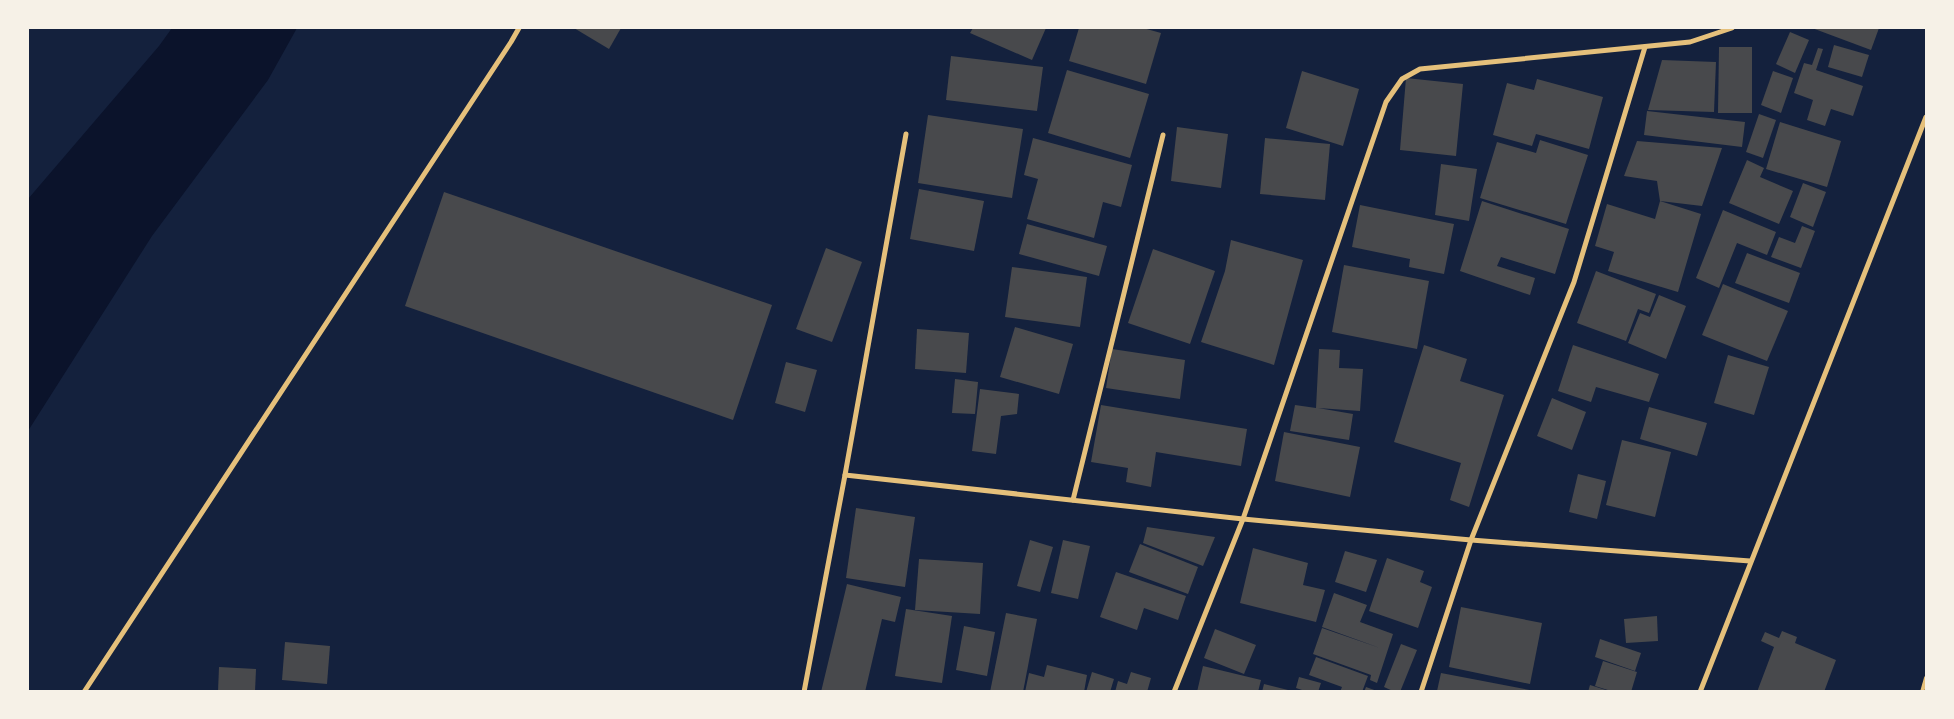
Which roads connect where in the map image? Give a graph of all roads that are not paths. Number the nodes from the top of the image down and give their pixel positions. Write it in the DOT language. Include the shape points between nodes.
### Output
graph roads {
  1 [pos="519,28"];
  2 [pos="1732,28"];
  3 [pos="1645,47"];
  4 [pos="1926,117"];
  5 [pos="906,134"];
  6 [pos="1164,135"];
  7 [pos="845,475"];
  8 [pos="1073,500"];
  9 [pos="1243,519"];
  10 [pos="1471,540"];
  11 [pos="1750,561"];
  12 [pos="1926,678"];
  13 [pos="84,692"];
  14 [pos="804,692"];
  15 [pos="1174,692"];
  16 [pos="1421,692"];
  17 [pos="1700,692"];
  18 [pos="1922,692"];
  1 -- 13 [label="street"];
  2 -- 3 [label="street" via="1690,42"];
  3 -- 9 [label="street" via="1420,69 1402,79 1386,102"];
  3 -- 10 [label="street" via="1574,282"];
  4 -- 11 [label="street"];
  5 -- 7 [label="street"];
  6 -- 8 [label="street"];
  7 -- 8 [label="street"];
  7 -- 14 [label="street"];
  8 -- 9 [label="street"];
  9 -- 10 [label="street"];
  9 -- 15 [label="street"];
  10 -- 11 [label="street"];
  10 -- 16 [label="street"];
  11 -- 17 [label="street"];
  12 -- 18 [label="lane"];
}
